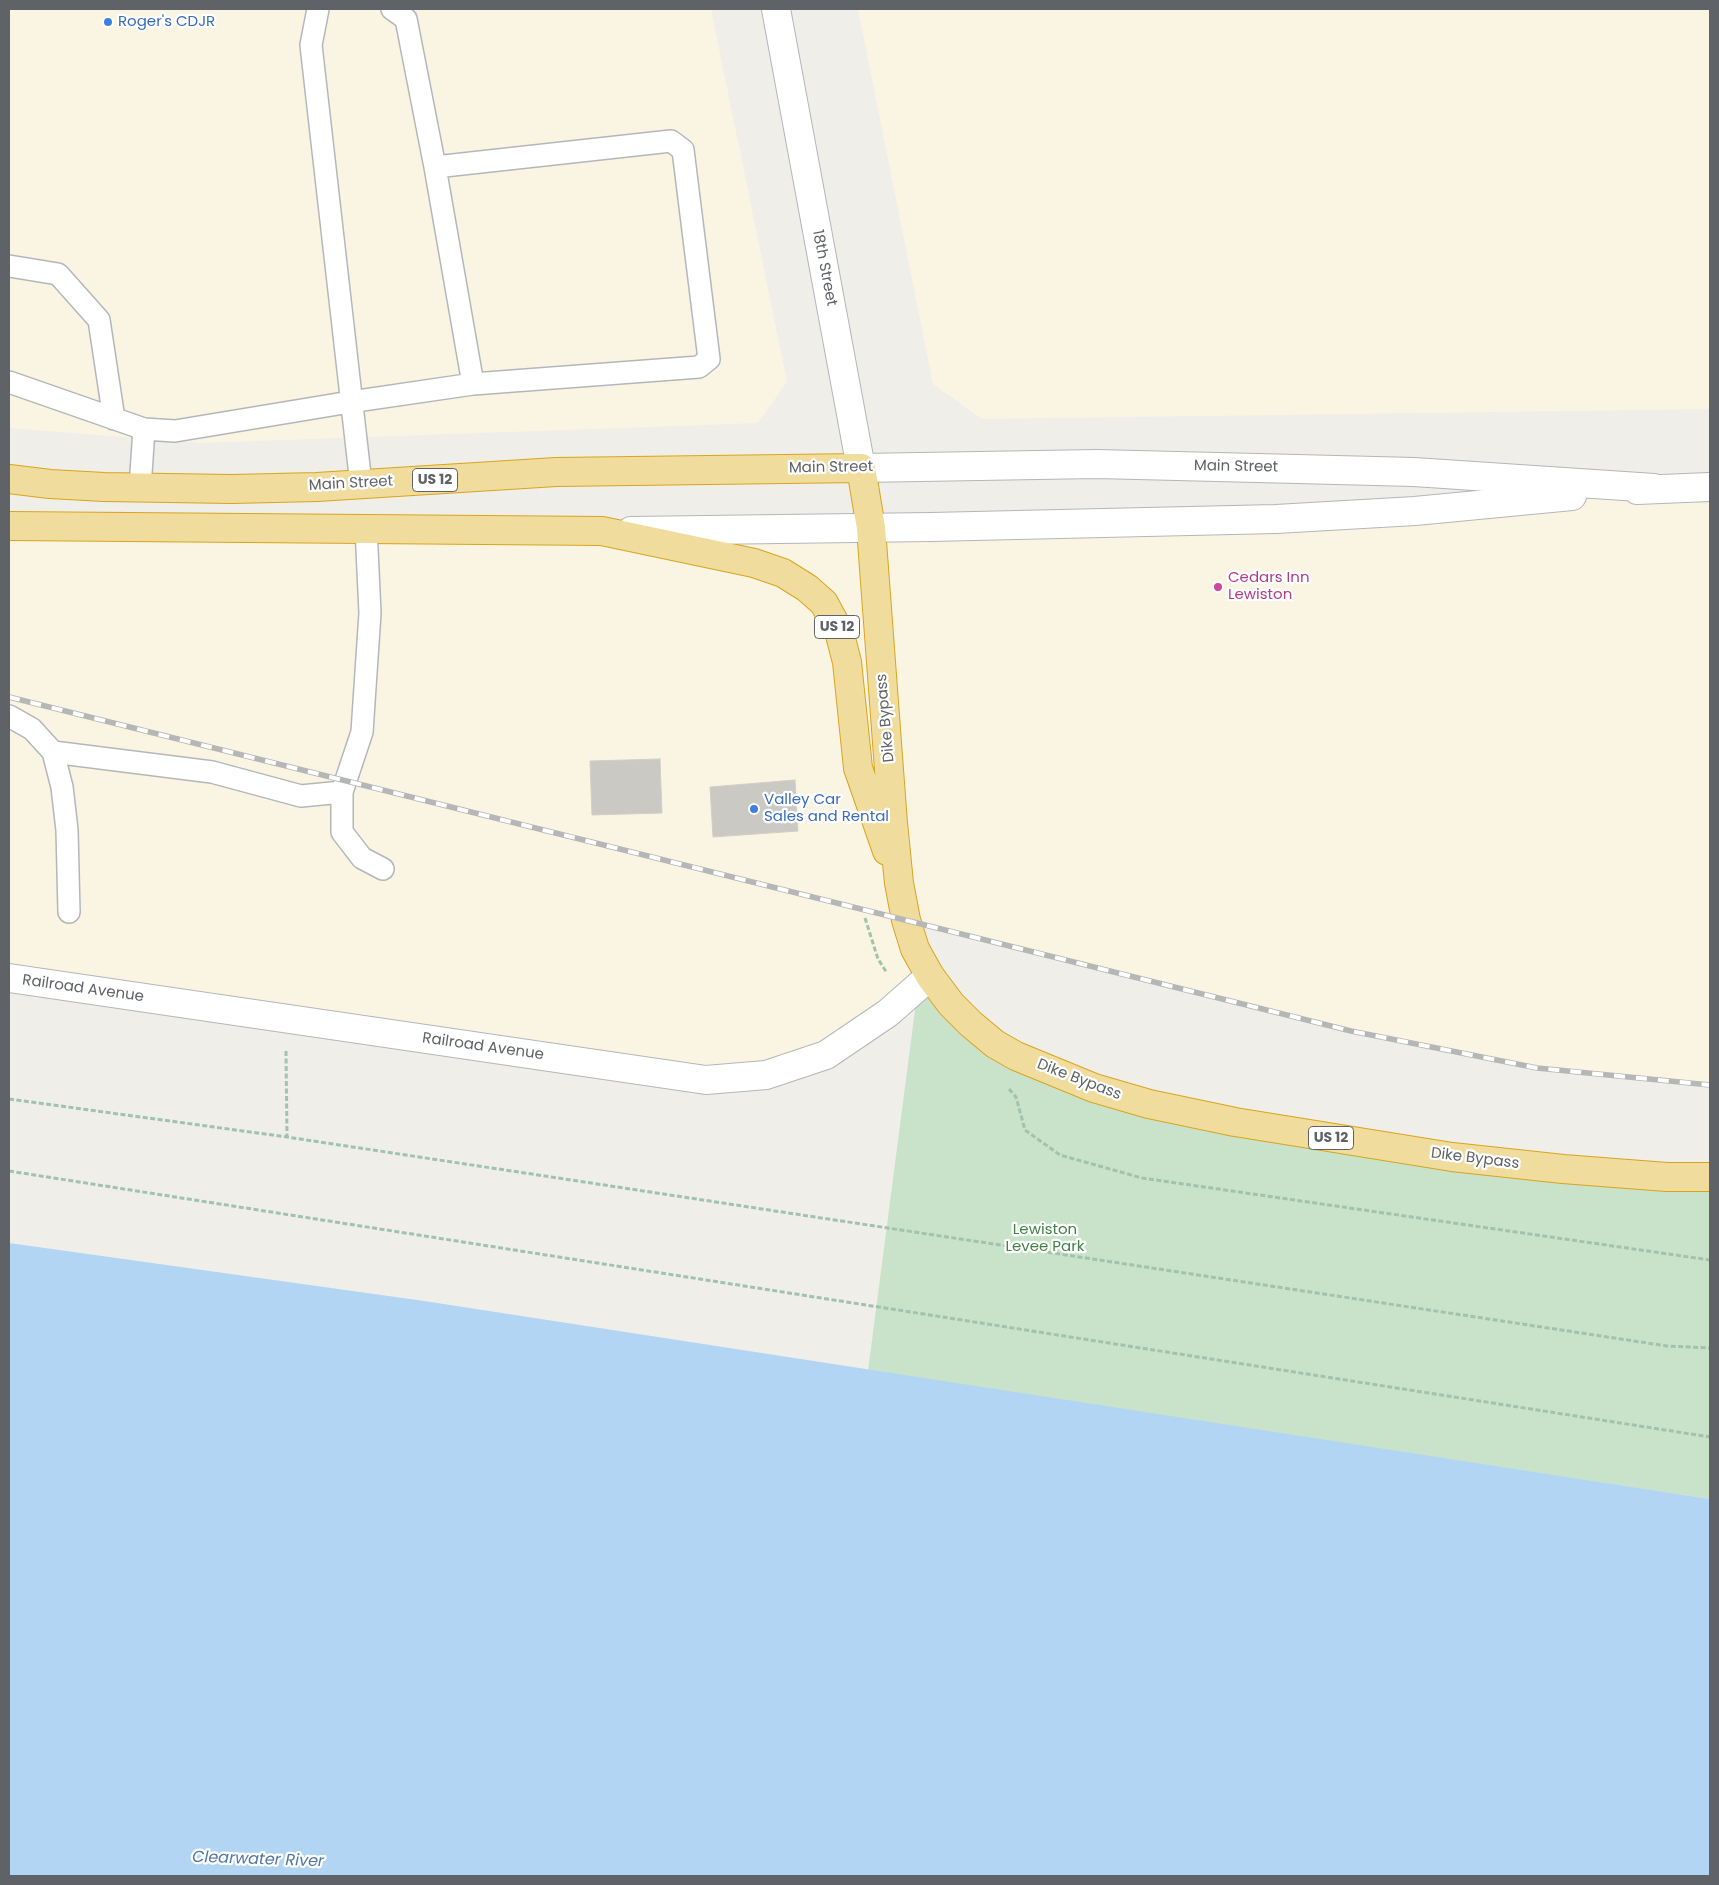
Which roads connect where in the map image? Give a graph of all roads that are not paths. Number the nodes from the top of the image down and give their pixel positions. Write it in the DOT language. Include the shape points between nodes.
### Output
graph roads {
  1 [pos="318,9"];
  2 [pos="392,9"];
  3 [pos="776,9"];
  4 [pos="435,167"];
  5 [pos="9,266"];
  6 [pos="9,382"];
  7 [pos="473,384"];
  8 [pos="350,402"];
  9 [pos="114,419"];
  10 [pos="144,430"];
  11 [pos="861,468"];
  12 [pos="9,479"];
  13 [pos="361,484"];
  14 [pos="1710,487"];
  15 [pos="140,488"];
  16 [pos="1654,488"];
  17 [pos="9,526"];
  18 [pos="366,528"];
  19 [pos="871,528"];
  20 [pos="602,531"];
  21 [pos="9,716"];
  22 [pos="53,752"];
  23 [pos="342,792"];
  24 [pos="383,869"];
  25 [pos="899,883"];
  26 [pos="68,912"];
  27 [pos="930,976"];
  28 [pos="9,978"];
  29 [pos="1710,1177"];
  1 -- 8 [label="lane" via="311,45"];
  2 -- 4 [label="lane" via="406,19"];
  3 -- 11 [label="main road, 18th Street"];
  4 -- 7 [label="lane"];
  4 -- 7 [label="lane" via="670,141 684,150 709,358 698,367"];
  5 -- 9 [label="lane" via="58,274 99,320"];
  6 -- 9 [label="lane"];
  7 -- 8 [label="lane"];
  8 -- 10 [label="lane" via="174,431"];
  8 -- 13 [label="lane"];
  9 -- 10 [label="lane"];
  10 -- 15 [label="lane"];
  11 -- 13 [label="highway, Main Street / US 12" via="556,472"];
  11 -- 16 [label="main road, Main Street" via="1097,464 1297,469 1414,472"];
  11 -- 19 [label="highway, 18th Street / US 12"];
  12 -- 15 [label="highway, Main Street / US 12"];
  13 -- 15 [label="highway, Main Street / US 12" via="232,489"];
  14 -- 16 [label="main road, Main Street"];
  16 -- 19 [label="main road, Main Street" via="1415,511 1276,519"];
  17 -- 18 [label="highway, Main Street / US 12"];
  18 -- 20 [label="highway, Main Street / US 12"];
  18 -- 23 [label="lane" via="370,613 362,732"];
  19 -- 20 [label="main road, Main Street / US 12"];
  19 -- 25 [label="highway, Dike Bypass / US 12"];
  20 -- 25 [label="highway, US 12" via="754,562 783,573 808,588 824,603 839,631 847,662 858,768"];
  21 -- 22 [label="lane" via="32,729"];
  22 -- 23 [label="lane" via="212,772 301,796"];
  22 -- 26 [label="lane" via="62,787 67,830"];
  23 -- 24 [label="lane" via="342,832 362,858"];
  25 -- 27 [label="highway, Dike Bypass / US 12" via="915,950"];
  27 -- 28 [label="main road, Railroad Avenue" via="888,1013 826,1056 766,1075 706,1080"];
  27 -- 29 [label="highway, Dike Bypass / US 12" via="950,1004 971,1024 1016,1056 1094,1088 1149,1104 1235,1122 1452,1157 1563,1169"];
}
